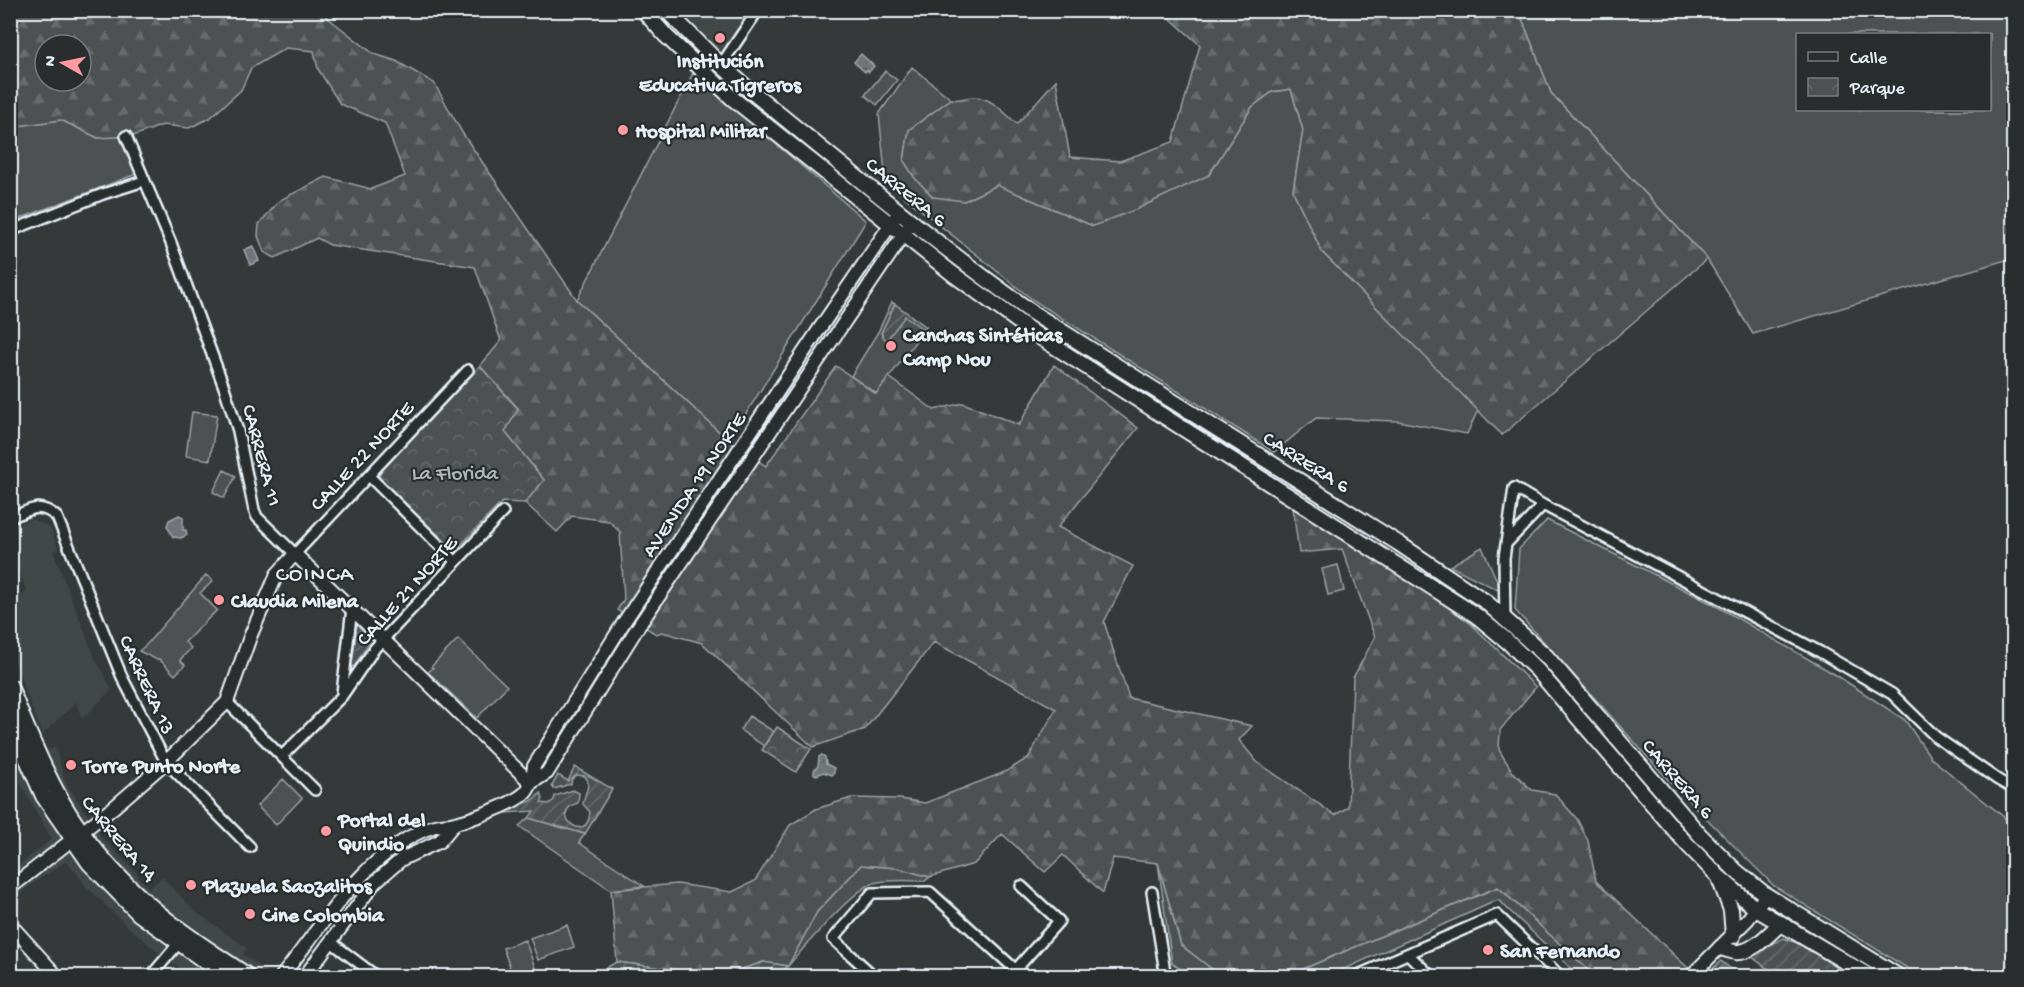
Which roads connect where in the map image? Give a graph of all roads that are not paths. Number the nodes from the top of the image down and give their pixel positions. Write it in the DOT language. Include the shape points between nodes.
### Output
graph roads {
  1 [pos="643,10"];
  2 [pos="666,10"];
  3 [pos="758,10"];
  4 [pos="721,65"];
  5 [pos="126,136"];
  6 [pos="144,181"];
  7 [pos="900,212"];
  8 [pos="912,222"];
  9 [pos="890,226"];
  10 [pos="10,231"];
  11 [pos="902,236"];
  12 [pos="468,370"];
  13 [pos="369,476"];
  14 [pos="1543,505"];
  15 [pos="503,512"];
  16 [pos="10,518"];
  17 [pos="1506,544"];
  18 [pos="294,554"];
  19 [pos="456,562"];
  20 [pos="352,608"];
  21 [pos="1506,618"];
  22 [pos="384,639"];
  23 [pos="10,686"];
  24 [pos="342,696"];
  25 [pos="227,702"];
  26 [pos="10,721"];
  27 [pos="19,737"];
  28 [pos="282,756"];
  29 [pos="166,762"];
  30 [pos="531,783"];
  31 [pos="2013,789"];
  32 [pos="315,790"];
  33 [pos="455,824"];
  34 [pos="78,836"];
  35 [pos="250,847"];
  36 [pos="1718,876"];
  37 [pos="1022,886"];
  38 [pos="10,888"];
  39 [pos="1152,892"];
  40 [pos="1766,895"];
  41 [pos="1756,909"];
  42 [pos="1781,922"];
  43 [pos="10,924"];
  44 [pos="1732,936"];
  45 [pos="331,942"];
  46 [pos="178,944"];
  47 [pos="1720,948"];
  48 [pos="1408,954"];
  49 [pos="1013,973"];
  50 [pos="1166,975"];
  51 [pos="54,976"];
  52 [pos="151,976"];
  53 [pos="225,976"];
  54 [pos="248,976"];
  55 [pos="282,976"];
  56 [pos="305,976"];
  57 [pos="376,976"];
  58 [pos="874,976"];
  59 [pos="1356,976"];
  60 [pos="1431,976"];
  61 [pos="1560,976"];
  62 [pos="1691,976"];
  63 [pos="1869,976"];
  64 [pos="1898,976"];
  1 -- 9 [label="main road" via="732,98"];
  2 -- 4 [label="main road, CARRERA 6"];
  3 -- 4 [label="street"];
  4 -- 7 [label="main road, CARRERA 6"];
  5 -- 6 [label="street, CARRERA 11"];
  6 -- 10 [label="street"];
  6 -- 18 [label="street, CARRERA 11" via="224,387 238,431 254,510"];
  7 -- 8 [label="main road, CARRERA 6"];
  7 -- 9 [label="street, AVENIDA 19 NORTE"];
  8 -- 11 [label="street, AVENIDA 19 NORTE"];
  8 -- 21 [label="main road, CARRERA 6" via="1034,314 1407,548"];
  9 -- 11 [label="main road"];
  9 -- 30 [label="street, AVENIDA 19 NORTE" via="624,622 534,766"];
  11 -- 30 [label="street, AVENIDA 19 NORTE" via="636,630 547,773"];
  11 -- 36 [label="main road" via="1038,336 1477,616 1538,670"];
  12 -- 13 [label="street, CALLE 22 NORTE"];
  13 -- 18 [label="street, CALLE 22 NORTE"];
  13 -- 19 [label="street"];
  14 -- 17 [label="street"];
  14 -- 17 [label="street" via="1514,488"];
  14 -- 31 [label="street" via="1892,694 1936,737"];
  15 -- 19 [label="street, CALLE 21 NORTE"];
  16 -- 29 [label="street, CARRERA 13" via="36,507 52,512 60,524 122,677"];
  17 -- 21 [label="street"];
  18 -- 20 [label="street, CARRERA 11"];
  18 -- 25 [label="street, CALLE 22 NORTE" via="277,574"];
  19 -- 22 [label="street, CALLE 21 NORTE"];
  20 -- 22 [label="street, CARRERA 11"];
  20 -- 24 [label="street, CALLE 21 NORTE"];
  21 -- 40 [label="main road, CARRERA 6" via="1547,657 1700,835"];
  22 -- 24 [label="street, CALLE 21 NORTE"];
  22 -- 30 [label="street, CARRERA 11"];
  23 -- 27 [label="main road, CARRERA 14"];
  24 -- 28 [label="street, CALLE 21 NORTE"];
  25 -- 28 [label="street"];
  25 -- 29 [label="street, CALLE 22 NORTE"];
  26 -- 27 [label="main road, CARRERA 14"];
  27 -- 34 [label="main road, CARRERA 14" via="64,804"];
  28 -- 32 [label="street"];
  29 -- 34 [label="street, CALLE 22 NORTE"];
  29 -- 35 [label="street, CARRERA 13"];
  30 -- 33 [label="street, AVENIDA 19 NORTE" via="514,801"];
  33 -- 45 [label="street, AVENIDA 19 NORTE" via="440,841 402,859 375,882"];
  33 -- 55 [label="street, AVENIDA 19 NORTE" via="433,826 383,855 360,877"];
  34 -- 38 [label="street, CALLE 22 NORTE"];
  34 -- 46 [label="main road, CARRERA 14" via="89,863 139,914"];
  34 -- 54 [label="main road, CARRERA 14" via="152,907"];
  36 -- 41 [label="main road"];
  36 -- 44 [label="main road" via="1732,916"];
  37 -- 49 [label="street" via="1059,921"];
  39 -- 50 [label="street"];
  40 -- 41 [label="street"];
  40 -- 64 [label="main road, CARRERA 6"];
  41 -- 42 [label="main road"];
  41 -- 44 [label="street"];
  42 -- 47 [label="main road" via="1750,948 1737,952"];
  42 -- 63 [label="main road"];
  43 -- 51 [label="street"];
  44 -- 47 [label="street"];
  45 -- 56 [label="street, AVENIDA 19 NORTE"];
  45 -- 57 [label="street"];
  46 -- 52 [label="street"];
  46 -- 53 [label="main road, CARRERA 14"];
  47 -- 62 [label="street"];
  48 -- 59 [label="street"];
  48 -- 60 [label="street"];
  48 -- 61 [label="street" via="1497,915"];
  49 -- 58 [label="street" via="930,892 872,893 833,939"];
}
